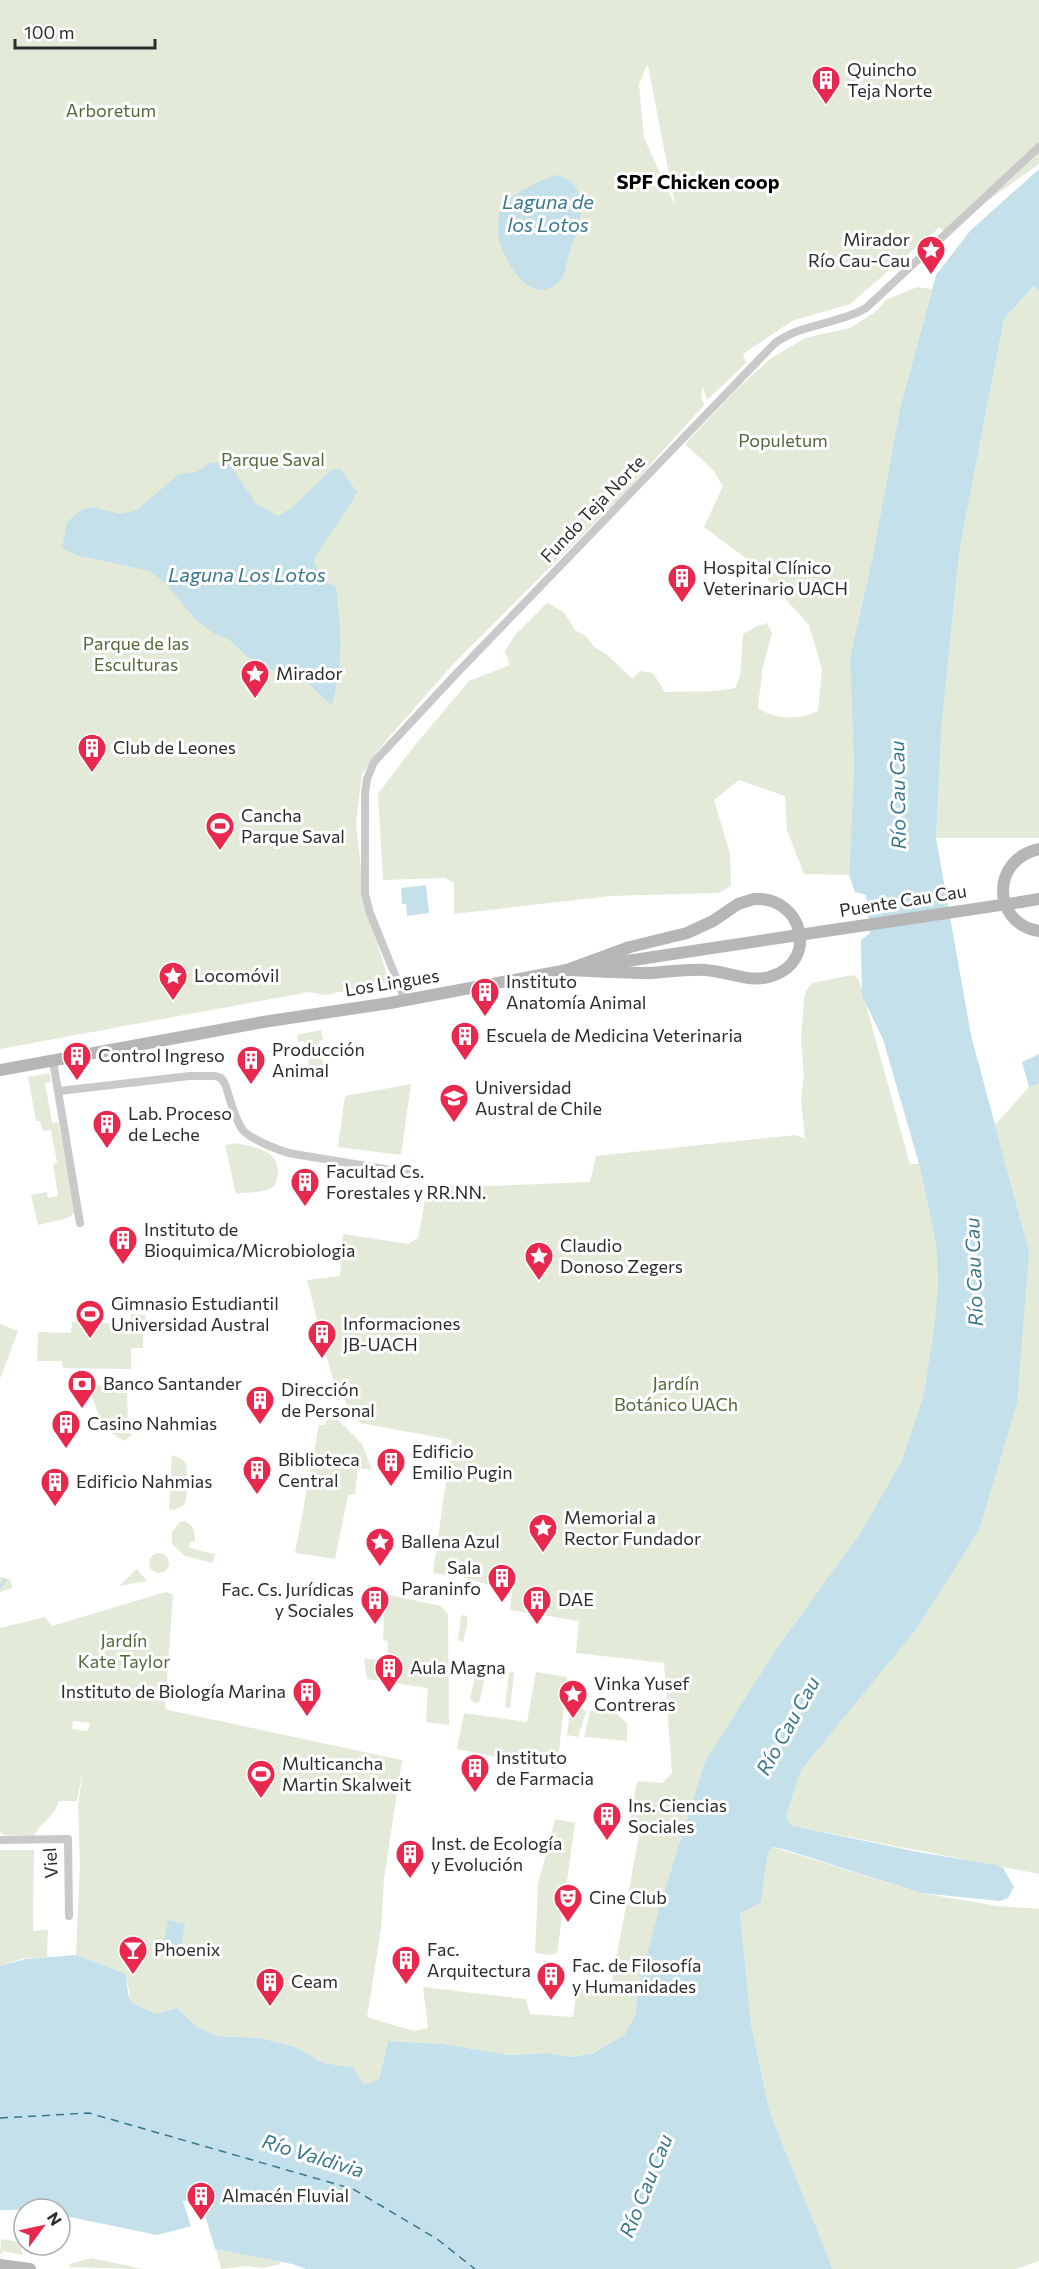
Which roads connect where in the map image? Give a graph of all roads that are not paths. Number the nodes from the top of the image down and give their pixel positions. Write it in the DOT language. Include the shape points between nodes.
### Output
graph roads {
  1 [pos="1039,147"];
  2 [pos="1039,849"];
  3 [pos="1039,899"];
  4 [pos="1039,931"];
  5 [pos="792,936"];
  6 [pos="567,970"];
  7 [pos="405,1000"];
  8 [pos="53,1061"];
  9 [pos="0,1070"];
  10 [pos="59,1091"];
  11 [pos="416,1174"];
  12 [pos="80,1223"];
  13 [pos="0,1840"];
  14 [pos="69,1916"];
  15 [pos="0,2265"];
  16 [pos="30,2269"];
  1 -- 7 [label="street, Fundo Teja Norte" via="875,302 847,318 794,332 774,344 374,762 365,793 365,894"];
  2 -- 4 [label="main road" via="1014,862 1003,888 1010,915"];
  3 -- 5 [label="main road, Puente Cau Cau, bridge"];
  5 -- 6 [label="main road, Los Lingues"];
  6 -- 6 [label="main road" via="703,970 751,979 768,978 791,964 800,932 791,913 781,904 753,899 687,933 630,947"];
  6 -- 7 [label="main road, Los Lingues"];
  7 -- 8 [label="main road, Los Lingues"];
  8 -- 9 [label="main road, Los Lingues"];
  8 -- 10 [label="street"];
  10 -- 11 [label="street" via="215,1076 225,1084 243,1131 258,1140 284,1152"];
  10 -- 12 [label="street"];
  13 -- 14 [label="street, Viel" via="68,1839"];
  15 -- 16 [label="main road"];
}
